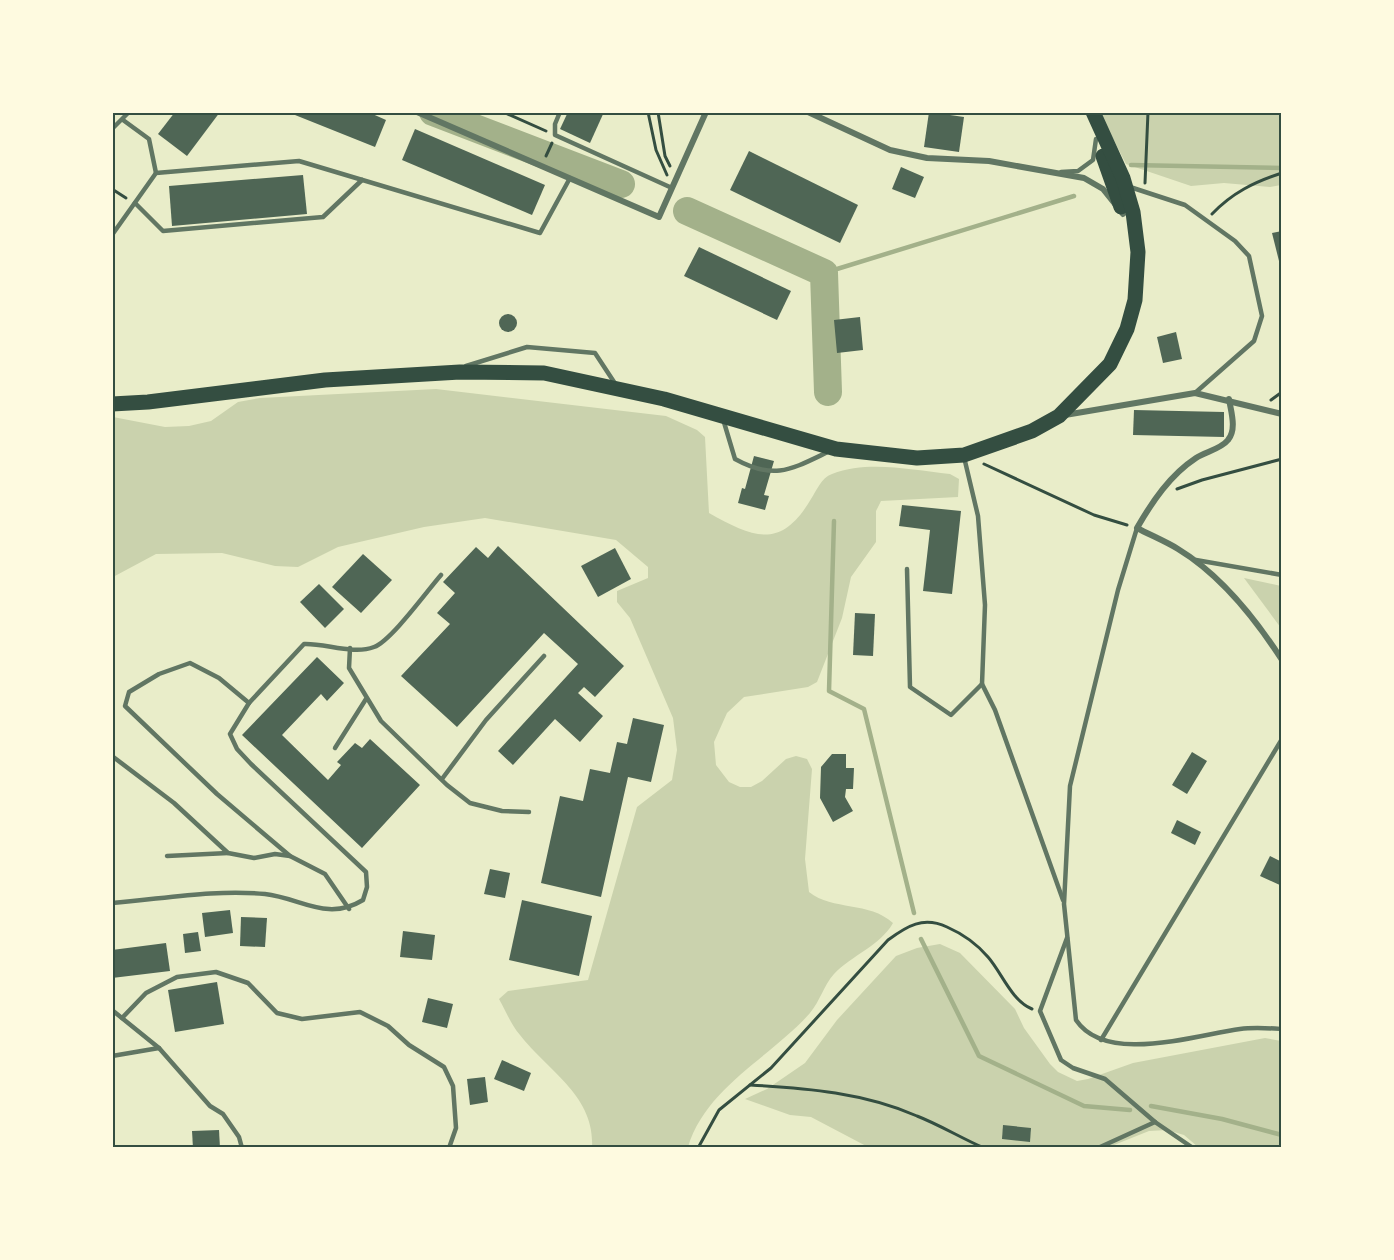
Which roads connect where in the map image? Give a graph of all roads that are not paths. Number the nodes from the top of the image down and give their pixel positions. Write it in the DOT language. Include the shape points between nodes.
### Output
graph roads {
  1 [pos="129,112"];
  2 [pos="417,112"];
  3 [pos="560,112"];
  4 [pos="706,112"];
  5 [pos="807,112"];
  6 [pos="1083,112"];
  7 [pos="1093,112"];
  8 [pos="123,120"];
  9 [pos="112,129"];
  10 [pos="1096,140"];
  11 [pos="1047,172"];
  12 [pos="156,174"];
  13 [pos="570,178"];
  14 [pos="362,180"];
  15 [pos="1125,186"];
  16 [pos="672,188"];
  17 [pos="135,203"];
  18 [pos="1125,209"];
  19 [pos="112,235"];
  20 [pos="458,369"];
  21 [pos="616,385"];
  22 [pos="1195,393"];
  23 [pos="1229,399"];
  24 [pos="112,402"];
  25 [pos="1281,414"];
  26 [pos="722,416"];
  27 [pos="1059,416"];
  28 [pos="836,449"];
  29 [pos="964,455"];
  30 [pos="1137,528"];
  31 [pos="1194,559"];
  32 [pos="907,569"];
  33 [pos="441,575"];
  34 [pos="1281,575"];
  35 [pos="350,648"];
  36 [pos="544,656"];
  37 [pos="1281,660"];
  38 [pos="982,684"];
  39 [pos="366,699"];
  40 [pos="249,702"];
  41 [pos="1281,739"];
  42 [pos="335,748"];
  43 [pos="112,756"];
  44 [pos="442,779"];
  45 [pos="529,812"];
  46 [pos="228,853"];
  47 [pos="166,856"];
  48 [pos="290,856"];
  49 [pos="112,903"];
  50 [pos="1064,904"];
  51 [pos="349,909"];
  52 [pos="1068,936"];
  53 [pos="112,1010"];
  54 [pos="122,1018"];
  55 [pos="1281,1029"];
  56 [pos="1101,1040"];
  57 [pos="159,1048"];
  58 [pos="112,1056"];
  59 [pos="1155,1122"];
  60 [pos="242,1148"];
  61 [pos="449,1148"];
  62 [pos="1098,1148"];
  63 [pos="1193,1148"];
  1 -- 8 [label="lane"];
  2 -- 13 [label="street"];
  3 -- 16 [label="lane" via="555,136"];
  4 -- 16 [label="street"];
  5 -- 11 [label="street" via="890,150"];
  6 -- 10 [label="highway"];
  7 -- 15 [label="highway"];
  8 -- 9 [label="lane"];
  8 -- 12 [label="lane" via="149,139"];
  10 -- 11 [label="lane" via="1094,160 1078,171"];
  10 -- 18 [label="highway"];
  11 -- 18 [label="street" via="1084,178"];
  12 -- 14 [label="lane" via="298,161"];
  12 -- 17 [label="lane"];
  13 -- 14 [label="lane" via="540,233"];
  13 -- 16 [label="street" via="659,217"];
  14 -- 17 [label="lane" via="323,217 163,231"];
  15 -- 18 [label="highway"];
  15 -- 22 [label="lane" via="1185,205 1249,256 1262,316 1254,341"];
  17 -- 19 [label="lane"];
  18 -- 21 [label="highway" via="1128,300 1111,347 1079,390 1055,414 1038,425 963,451 918,455 834,445"];
  18 -- 27 [label="highway" via="1138,252 1135,300 1127,329 1110,364"];
  20 -- 21 [label="highway" via="546,371"];
  20 -- 21 [label="lane" via="527,347 565,349 595,353"];
  20 -- 24 [label="highway" via="321,377"];
  22 -- 23 [label="street"];
  22 -- 27 [label="street"];
  23 -- 25 [label="street"];
  23 -- 30 [label="street" via="1233,422 1227,441 1186,465 1154,501"];
  24 -- 26 [label="highway" via="148,402 325,380 499,371 555,375"];
  26 -- 28 [label="highway"];
  26 -- 28 [label="lane" via="735,459 751,468 771,473 788,471"];
  27 -- 29 [label="highway" via="1032,431"];
  28 -- 29 [label="highway" via="917,458"];
  29 -- 38 [label="lane" via="978,516 985,605"];
  30 -- 31 [label="street"];
  30 -- 50 [label="lane" via="1070,786"];
  31 -- 34 [label="lane"];
  31 -- 37 [label="street" via="1240,604"];
  32 -- 38 [label="lane" via="910,687 951,715"];
  33 -- 35 [label="lane" via="383,640 374,647"];
  35 -- 39 [label="lane" via="349,668"];
  35 -- 40 [label="lane" via="304,644"];
  36 -- 44 [label="lane" via="486,720"];
  38 -- 50 [label="lane" via="995,710"];
  39 -- 42 [label="lane"];
  39 -- 44 [label="lane" via="381,721"];
  40 -- 48 [label="lane" via="219,678 190,663 159,674 129,692 125,706 217,794"];
  40 -- 51 [label="lane" via="230,734 237,749 366,872 363,900"];
  41 -- 56 [label="lane"];
  43 -- 46 [label="lane" via="174,803"];
  44 -- 45 [label="lane" via="470,803 502,811"];
  46 -- 47 [label="lane"];
  46 -- 48 [label="lane" via="254,858"];
  48 -- 51 [label="lane" via="325,874"];
  49 -- 51 [label="lane" via="231,892 268,895 308,907"];
  50 -- 52 [label="lane"];
  52 -- 56 [label="lane" via="1076,1020 1083,1031"];
  52 -- 59 [label="lane" via="1040,1011 1061,1060 1105,1079"];
  53 -- 54 [label="lane"];
  54 -- 57 [label="lane"];
  54 -- 61 [label="lane" via="146,993 177,976 216,972 248,983 277,1013 302,1019 360,1012 388,1026 444,1067 453,1086 456,1128"];
  55 -- 56 [label="lane" via="1240,1029 1140,1044"];
  57 -- 58 [label="lane"];
  57 -- 60 [label="lane" via="210,1106 223,1114"];
  59 -- 62 [label="lane"];
  59 -- 63 [label="lane"];
}
